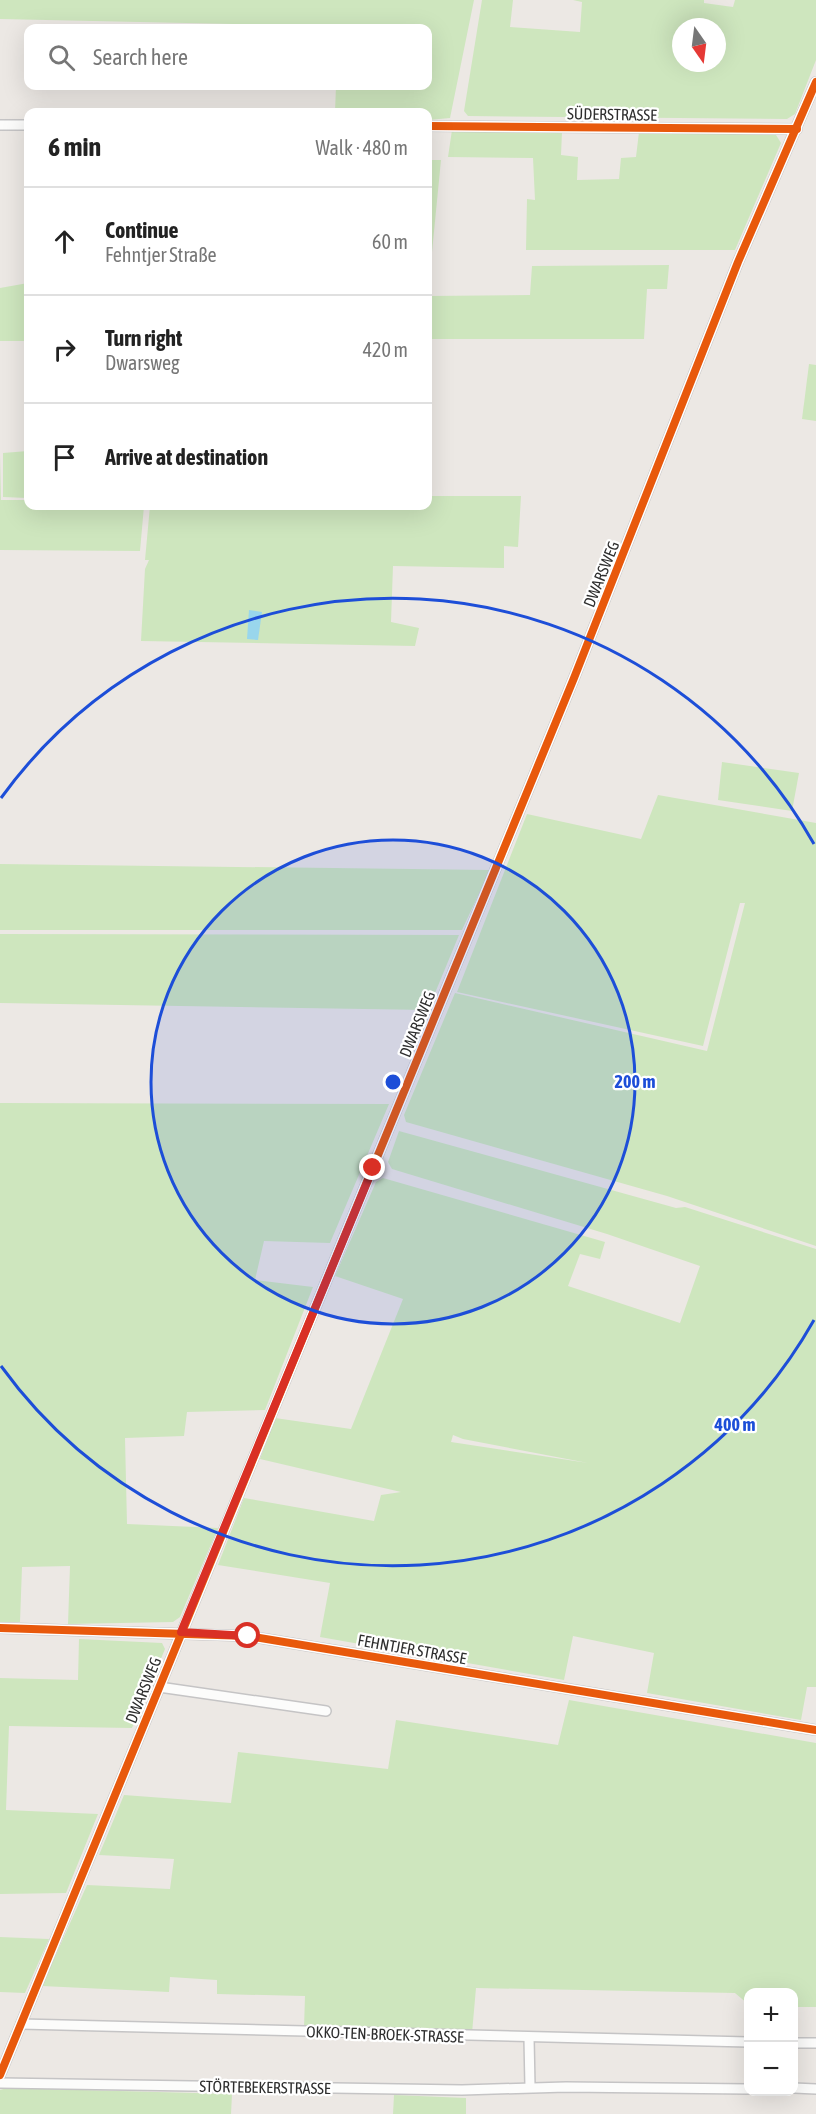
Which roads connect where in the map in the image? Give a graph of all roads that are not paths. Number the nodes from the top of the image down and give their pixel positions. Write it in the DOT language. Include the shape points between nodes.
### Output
graph roads {
  1 [pos="816,82"];
  2 [pos="0,125"];
  3 [pos="24,125"];
  4 [pos="432,126"];
  5 [pos="797,129"];
  6 [pos="0,1629"];
  7 [pos="181,1632"];
  8 [pos="159,1687"];
  9 [pos="326,1711"];
  10 [pos="816,1730"];
  11 [pos="21,2024"];
  12 [pos="529,2038"];
  13 [pos="744,2042"];
  14 [pos="798,2043"];
  15 [pos="816,2043"];
  16 [pos="0,2075"];
  17 [pos="0,2083"];
  18 [pos="530,2087"];
  19 [pos="798,2088"];
  20 [pos="744,2089"];
  21 [pos="816,2089"];
  1 -- 5 [label="street, DWARSWEG"];
  2 -- 3 [label="street"];
  4 -- 5 [label="street, SÜDERSTRASSE"];
  5 -- 7 [label="street, DWARSWEG" via="738,262 574,678"];
  6 -- 7 [label="street, FEHNTJER STRASSE"];
  7 -- 8 [label="street, DWARSWEG"];
  7 -- 10 [label="street, FEHNTJER STRASSE" via="273,1639"];
  8 -- 9 [label="street, DWARSWEG"];
  8 -- 11 [label="street, DWARSWEG"];
  11 -- 12 [label="street, OKKO-TEN-BROEK-STRASSE"];
  11 -- 16 [label="street, DWARSWEG"];
  12 -- 13 [label="street, OKKO-TEN-BROEK-STRASSE"];
  12 -- 18 [label="street"];
  14 -- 15 [label="street"];
  17 -- 18 [label="street, STÖRTEBEKERSTRASSE" via="462,2090"];
  18 -- 20 [label="street, STÖRTEBEKERSTRASSE"];
  19 -- 21 [label="street"];
}
